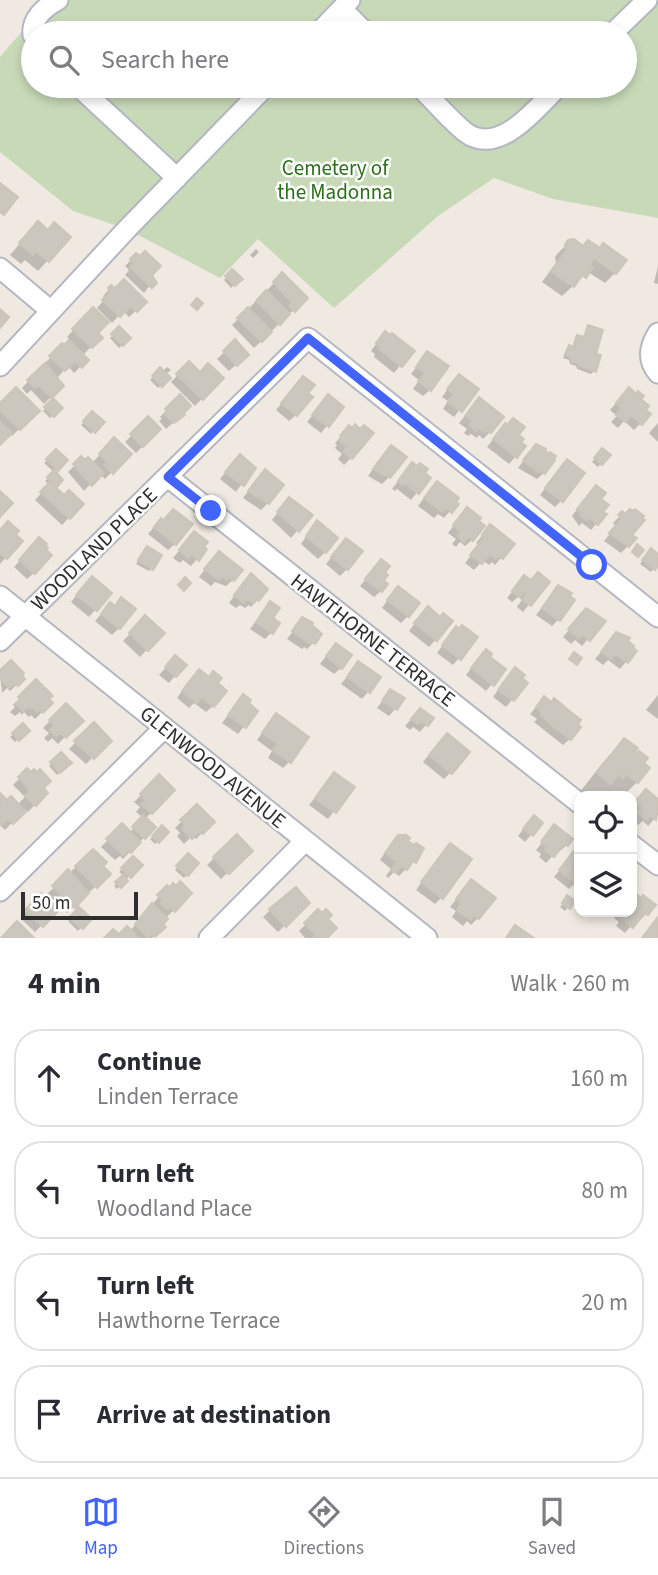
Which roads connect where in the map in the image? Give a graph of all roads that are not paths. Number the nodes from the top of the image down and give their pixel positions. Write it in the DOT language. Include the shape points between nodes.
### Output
graph roads {
  1 [pos="58,0"];
  2 [pos="647,0"];
  3 [pos="344,4"];
  4 [pos="35,21"];
  5 [pos="329,21"];
  6 [pos="357,21"];
  7 [pos="625,21"];
  8 [pos="91,98"];
  9 [pos="254,98"];
  10 [pos="431,98"];
  11 [pos="546,98"];
  12 [pos="177,178"];
  13 [pos="0,268"];
  14 [pos="51,311"];
  15 [pos="658,333"];
  16 [pos="0,366"];
  17 [pos="658,373"];
  18 [pos="168,477"];
  19 [pos="0,596"];
  20 [pos="25,617"];
  21 [pos="658,617"];
  22 [pos="0,641"];
  23 [pos="164,728"];
  24 [pos="574,799"];
  25 [pos="304,841"];
  26 [pos="637,849"];
  27 [pos="658,865"];
  28 [pos="0,891"];
  29 [pos="209,938"];
  30 [pos="427,938"];
  1 -- 4 [label="street"];
  2 -- 7 [label="street"];
  3 -- 5 [label="street"];
  3 -- 6 [label="street"];
  8 -- 12 [label="street"];
  9 -- 12 [label="street"];
  10 -- 11 [label="street" via="466,133 491,140 517,126"];
  12 -- 14 [label="street"];
  13 -- 14 [label="street"];
  14 -- 16 [label="street"];
  15 -- 17 [label="street" via="650,350"];
  18 -- 20 [label="street, WOODLAND PLACE"];
  18 -- 21 [label="street, WOODLAND PLACE" via="308,338"];
  18 -- 24 [label="street, HAWTHORNE TERRACE"];
  19 -- 20 [label="street, GLENWOOD AVENUE"];
  20 -- 22 [label="street, WOODLAND PLACE"];
  20 -- 23 [label="street, GLENWOOD AVENUE"];
  23 -- 25 [label="street, GLENWOOD AVENUE"];
  23 -- 28 [label="street"];
  25 -- 29 [label="street"];
  25 -- 30 [label="street, GLENWOOD AVENUE"];
  26 -- 27 [label="street"];
}
